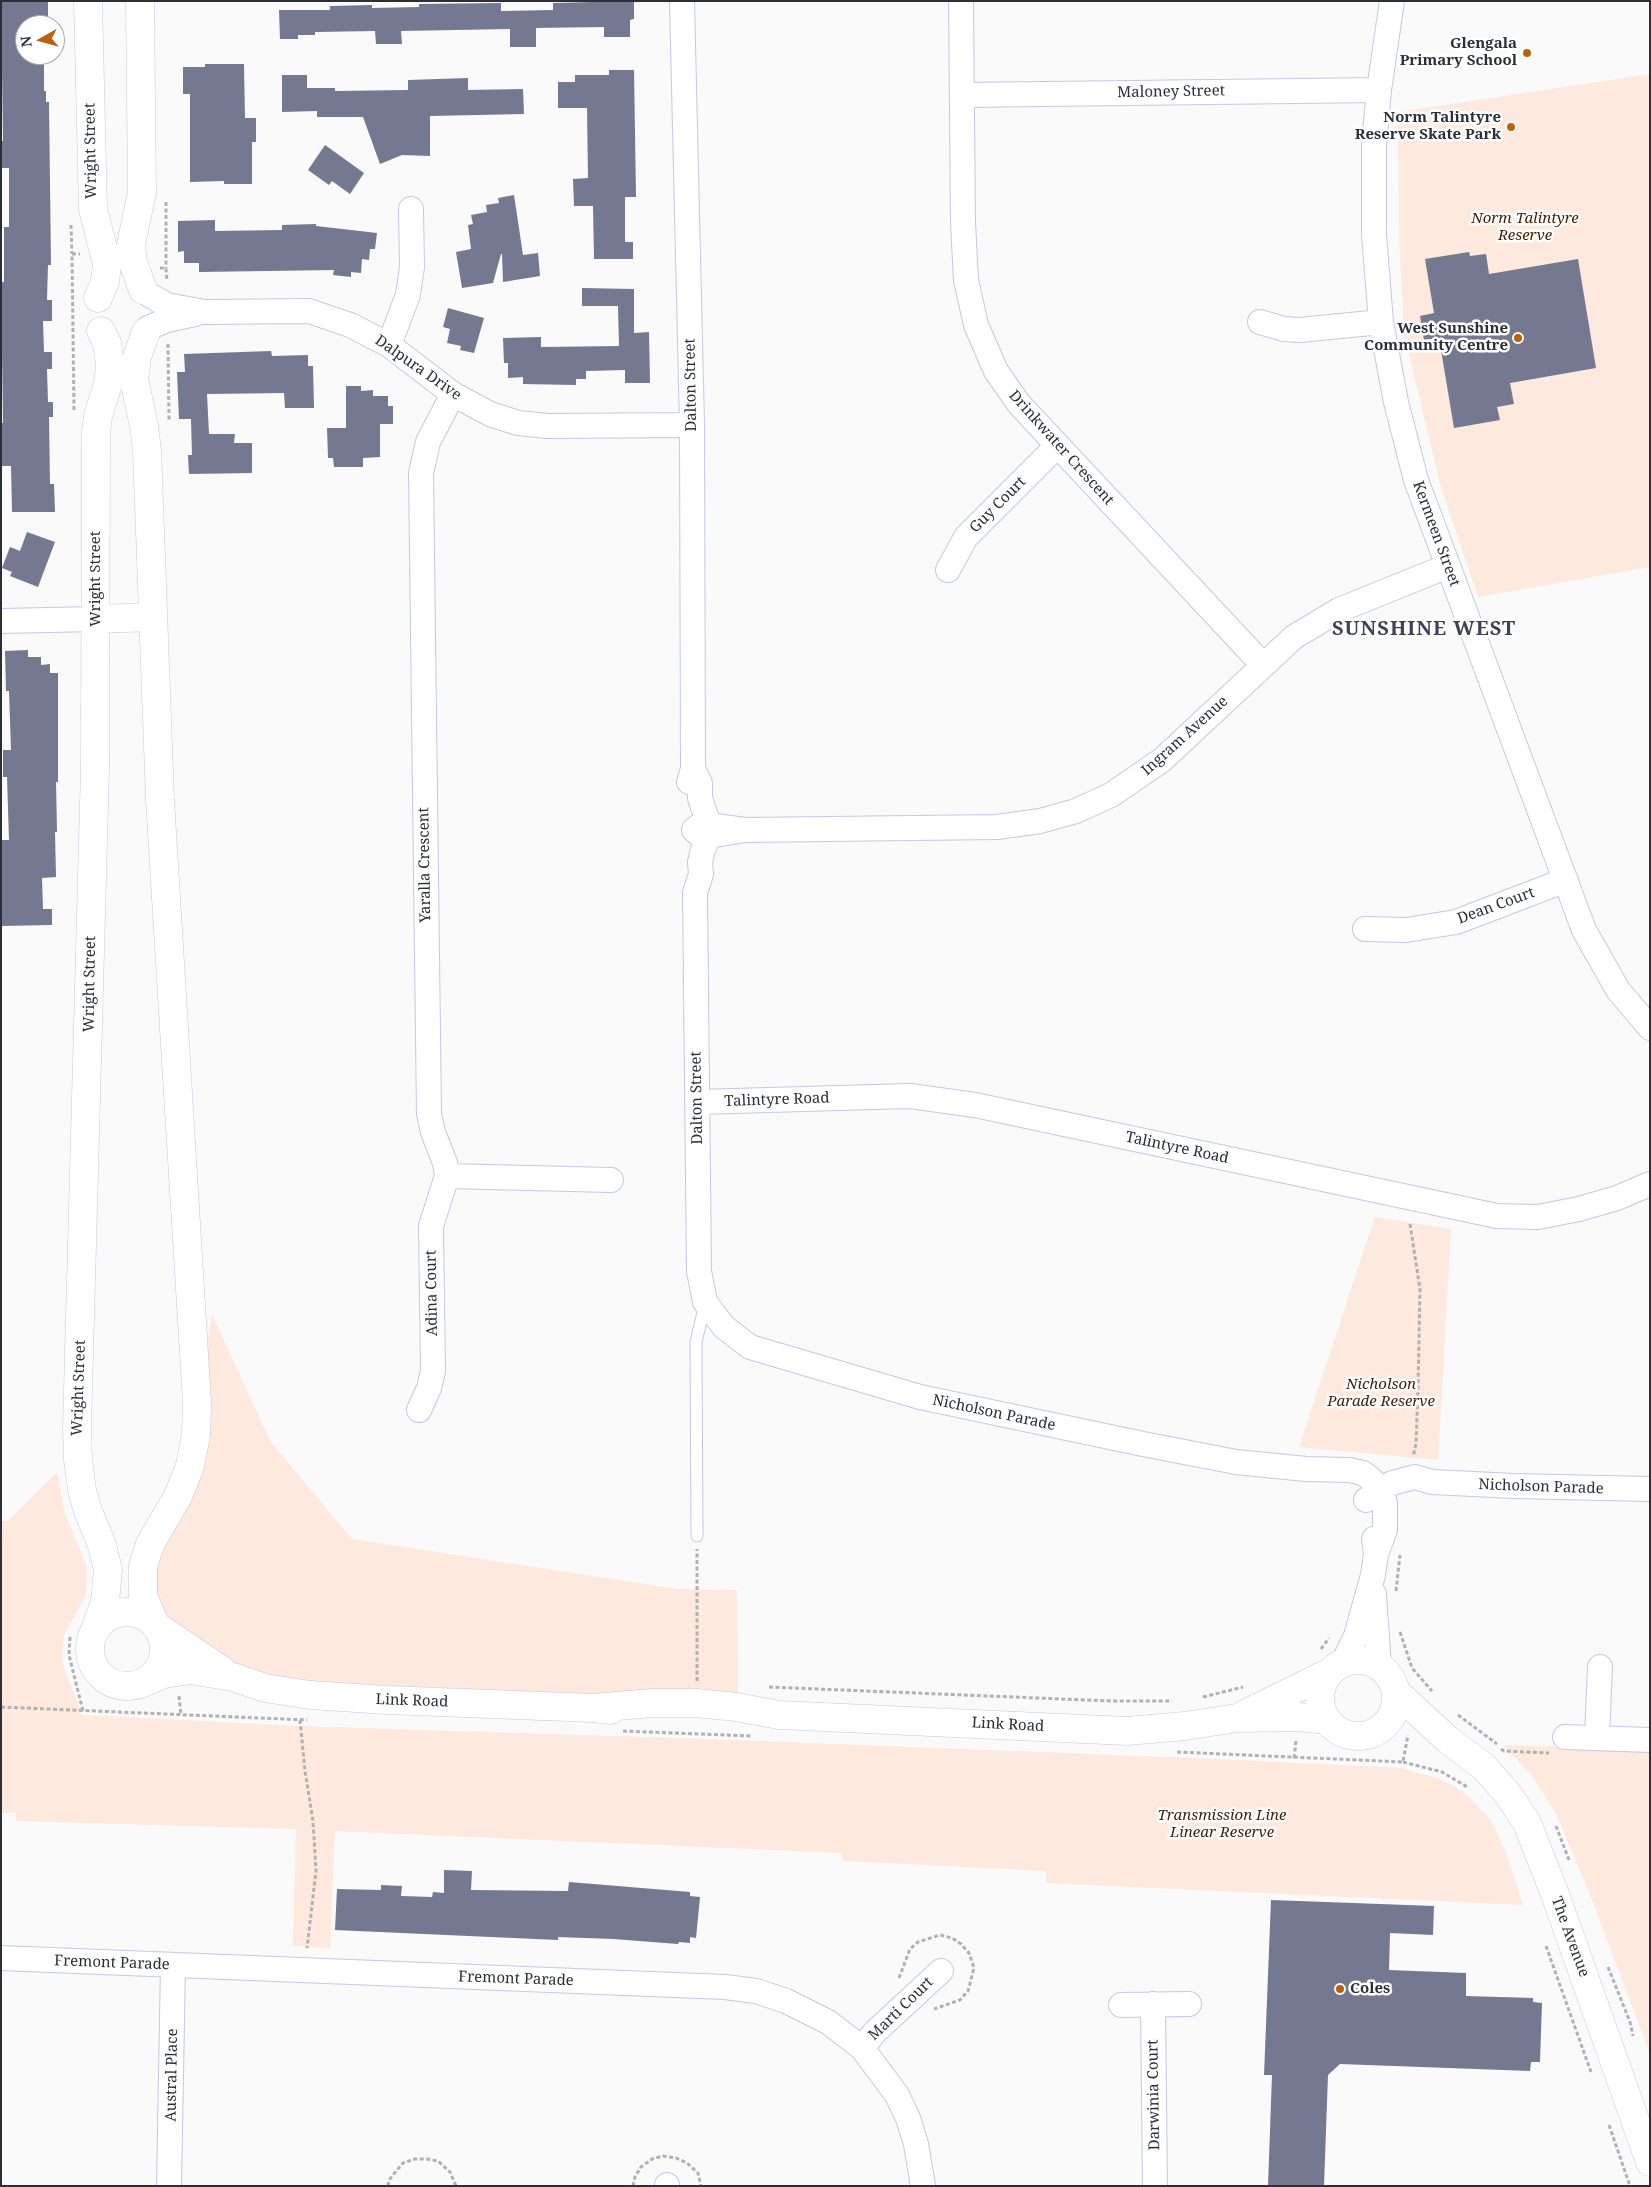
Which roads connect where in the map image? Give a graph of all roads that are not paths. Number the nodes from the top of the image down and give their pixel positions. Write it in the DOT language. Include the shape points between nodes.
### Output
graph roads {
  1 [pos="88,1"];
  2 [pos="140,1"];
  3 [pos="682,1"];
  4 [pos="961,1"];
  5 [pos="1392,1"];
  6 [pos="1379,90"];
  7 [pos="962,94"];
  8 [pos="411,209"];
  9 [pos="120,263"];
  10 [pos="98,298"];
  11 [pos="153,311"];
  12 [pos="1260,322"];
  13 [pos="1381,322"];
  14 [pos="101,331"];
  15 [pos="389,345"];
  16 [pos="453,394"];
  17 [pos="692,425"];
  18 [pos="1057,446"];
  19 [pos="1448,566"];
  20 [pos="948,570"];
  21 [pos="153,617"];
  22 [pos="96,619"];
  23 [pos="1,621"];
  24 [pos="1263,666"];
  25 [pos="704,830"];
  26 [pos="1566,880"];
  27 [pos="1365,929"];
  28 [pos="1650,1028"];
  29 [pos="697,1102"];
  30 [pos="447,1176"];
  31 [pos="611,1180"];
  32 [pos="1650,1184"];
  33 [pos="705,1302"];
  34 [pos="419,1410"];
  35 [pos="1650,1489"];
  36 [pos="1377,1496"];
  37 [pos="697,1536"];
  38 [pos="1374,1565"];
  39 [pos="156,1626"];
  40 [pos="83,1632"];
  41 [pos="1379,1666"];
  42 [pos="1600,1667"];
  43 [pos="1336,1668"];
  44 [pos="233,1677"];
  45 [pos="141,1684"];
  46 [pos="1396,1692"];
  47 [pos="1237,1718"];
  48 [pos="1327,1720"];
  49 [pos="1378,1730"];
  50 [pos="1564,1737"];
  51 [pos="1597,1737"];
  52 [pos="1447,1739"];
  53 [pos="1650,1740"];
  54 [pos="1,1958"];
  55 [pos="172,1965"];
  56 [pos="941,1970"];
  57 [pos="1153,2004"];
  58 [pos="1189,2004"];
  59 [pos="1121,2005"];
  60 [pos="862,2048"];
  61 [pos="1650,2162"];
  62 [pos="170,2186"];
  63 [pos="923,2186"];
  64 [pos="1155,2186"];
  1 -- 9 [label="street, Wright Street" via="92,203"];
  2 -- 9 [label="street, Wright Street" via="142,192 131,238"];
  3 -- 17 [label="street, Dalton Street"];
  4 -- 7 [label="street, Drinkwater Crescent"];
  5 -- 6 [label="street, Kermeen Street"];
  6 -- 7 [label="street, Maloney Street"];
  6 -- 13 [label="street, Kermeen Street" via="1374,144 1374,226"];
  7 -- 18 [label="street, Drinkwater Crescent" via="966,280 976,325 996,371 1018,404"];
  8 -- 15 [label="street" via="412,267 408,295"];
  9 -- 10 [label="street, Wright Street"];
  9 -- 11 [label="street, Wright Street"];
  10 -- 11 [label="street" via="107,288 118,283 132,284"];
  10 -- 14 [label="street" via="94,311"];
  11 -- 14 [label="street" via="140,337 127,342 112,340"];
  11 -- 15 [label="street, Dalpura Drive" via="309,311 350,324"];
  11 -- 21 [label="street" via="136,357 134,379 146,441"];
  12 -- 13 [label="street" via="1300,330"];
  13 -- 19 [label="street, Kermeen Street" via="1396,402 1416,480"];
  14 -- 22 [label="street, Wright Street" via="110,365 96,433"];
  15 -- 16 [label="street, Dalpura Drive"];
  16 -- 17 [label="street, Dalpura Drive" via="490,414 518,423 547,426"];
  16 -- 30 [label="street, Yaralla Crescent" via="428,442 421,473 420,508 429,1114"];
  17 -- 25 [label="street, Dalton Street" via="693,769 700,783"];
  18 -- 20 [label="street, Guy Court" via="966,537"];
  18 -- 24 [label="street, Drinkwater Crescent"];
  19 -- 24 [label="street, Ingram Avenue" via="1339,610 1294,637"];
  19 -- 26 [label="street, Kermeen Street"];
  21 -- 22 [label="street"];
  21 -- 39 [label="street" via="160,800 197,1403 196,1435 190,1466 178,1496 153,1537 143,1566 143,1596"];
  22 -- 23 [label="street"];
  22 -- 40 [label="street, Wright Street" via="95,778 77,1428 82,1490 108,1570 105,1602"];
  24 -- 25 [label="street, Ingram Avenue" via="1162,760 1111,795 1076,811 1040,821 997,827"];
  25 -- 29 [label="street, Dalton Street" via="695,893"];
  26 -- 27 [label="street, Dean Court" via="1456,922 1406,930"];
  26 -- 28 [label="street, Kermeen Street" via="1584,930 1618,990"];
  29 -- 32 [label="street, Talintyre Road" via="910,1096 975,1105 1497,1216 1538,1217 1579,1209"];
  29 -- 33 [label="street, Dalton Street" via="699,1271"];
  30 -- 31 [label="street"];
  30 -- 34 [label="street, Adina Court" via="431,1226 433,1371"];
  33 -- 36 [label="street, Nicholson Parade" via="724,1327 750,1347 920,1397 1236,1462 1306,1469"];
  33 -- 37 [label="lane" via="696,1342"];
  35 -- 36 [label="street, Nicholson Parade" via="1432,1482 1415,1477 1392,1483"];
  36 -- 38 [label="street" via="1372,1517"];
  38 -- 41 [label="street"];
  38 -- 43 [label="street" via="1356,1636"];
  39 -- 40 [label="street" via="140,1614 122,1612"];
  39 -- 44 [label="street, Link Road"];
  39 -- 45 [label="street" via="164,1646 163,1659 152,1676"];
  40 -- 45 [label="street" via="90,1646 91,1660 102,1677 121,1686"];
  41 -- 43 [label="street" via="1355,1660"];
  41 -- 46 [label="street" via="1393,1682"];
  42 -- 51 [label="street"];
  43 -- 47 [label="street, Link Road"];
  43 -- 48 [label="street" via="1323,1683 1320,1696"];
  44 -- 45 [label="street, Link Road" via="197,1670 177,1671"];
  44 -- 47 [label="street, Link Road" via="265,1688 310,1695 593,1708 696,1719 779,1715 1127,1730"];
  46 -- 49 [label="street" via="1393,1714"];
  46 -- 52 [label="street, The Avenue"];
  47 -- 48 [label="street, Link Road"];
  48 -- 49 [label="street" via="1345,1734 1368,1735"];
  49 -- 52 [label="street, The Avenue" via="1409,1730"];
  50 -- 51 [label="street"];
  51 -- 53 [label="street"];
  52 -- 61 [label="street, The Avenue" via="1484,1767 1527,1823"];
  54 -- 55 [label="street, Fremont Parade"];
  55 -- 60 [label="street, Fremont Parade" via="725,1987 756,1991 786,2000 828,2022"];
  55 -- 62 [label="street, Austral Place"];
  56 -- 60 [label="street, Marti Court"];
  57 -- 58 [label="street"];
  57 -- 59 [label="street"];
  57 -- 64 [label="street, Darwinia Court"];
  60 -- 63 [label="street, Fremont Parade" via="897,2095 908,2118"];
}
